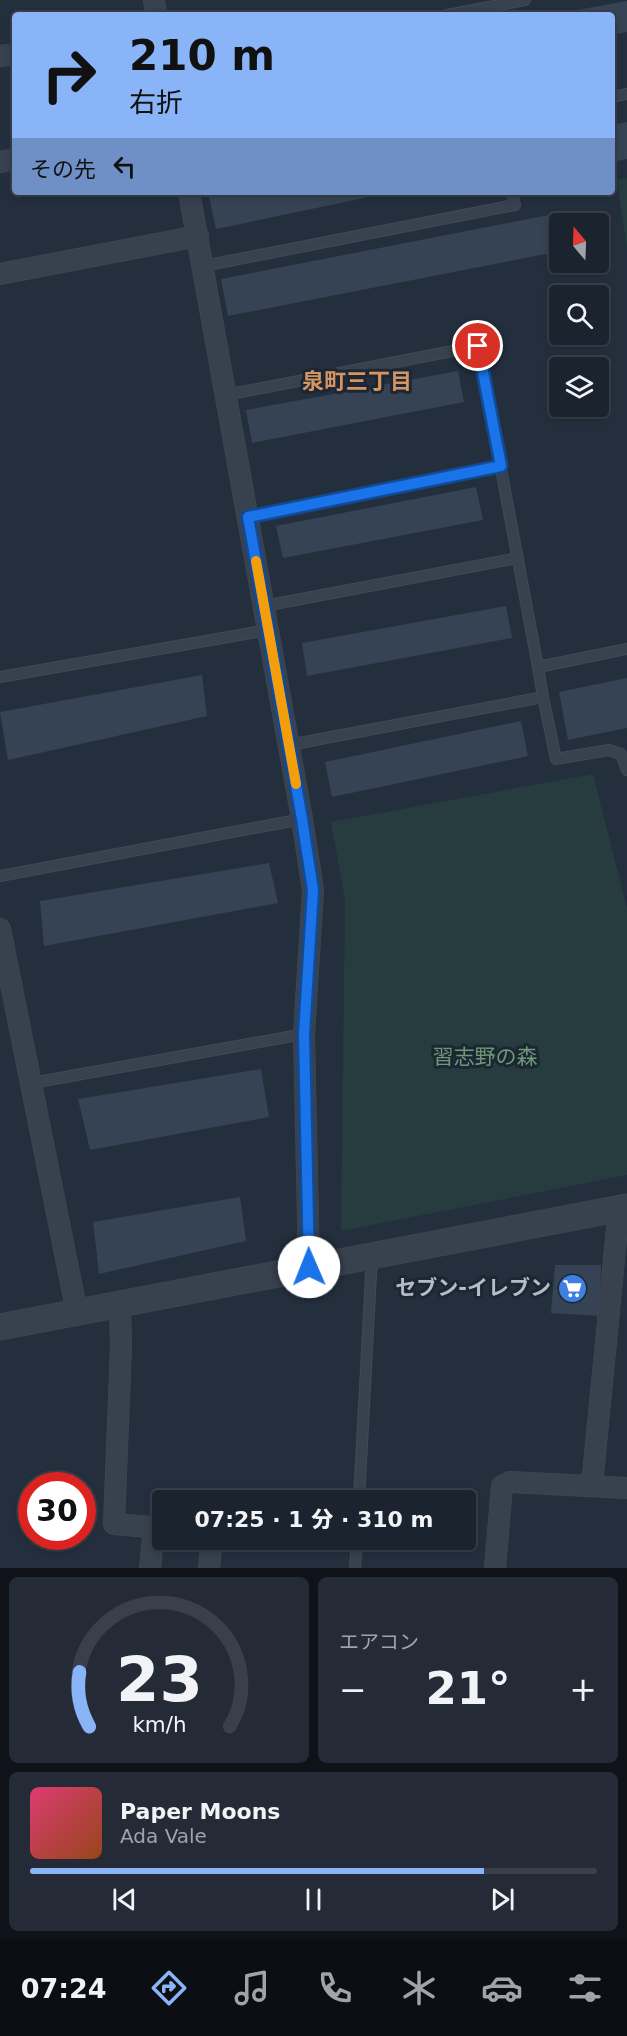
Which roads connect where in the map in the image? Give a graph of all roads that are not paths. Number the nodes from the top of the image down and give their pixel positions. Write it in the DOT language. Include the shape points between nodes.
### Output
graph roads {
  1 [pos="525,0"];
  2 [pos="463,12"];
  3 [pos="190,195"];
  4 [pos="513,195"];
  5 [pos="198,236"];
  6 [pos="203,266"];
  7 [pos="0,274"];
  8 [pos="226,395"];
  9 [pos="501,466"];
  10 [pos="248,517"];
  11 [pos="518,558"];
  12 [pos="264,606"];
  13 [pos="268,630"];
  14 [pos="627,649"];
  15 [pos="538,667"];
  16 [pos="0,677"];
  17 [pos="543,697"];
  18 [pos="289,745"];
  19 [pos="627,770"];
  20 [pos="302,819"];
  21 [pos="0,876"];
  22 [pos="0,929"];
  23 [pos="304,1034"];
  24 [pos="32,1083"];
  25 [pos="623,1207"];
  26 [pos="372,1256"];
  27 [pos="309,1267"];
  28 [pos="120,1305"];
  29 [pos="77,1313"];
  30 [pos="0,1327"];
  31 [pos="592,1485"];
  32 [pos="627,1488"];
  33 [pos="360,1490"];
  34 [pos="152,1527"];
  35 [pos="154,1550"];
  36 [pos="211,1550"];
  37 [pos="356,1550"];
  38 [pos="150,1568"];
  39 [pos="209,1568"];
  40 [pos="355,1568"];
  41 [pos="495,1568"];
  1 -- 2 [label="lane"];
  3 -- 5 [label="street"];
  4 -- 6 [label="lane" via="515,205"];
  5 -- 6 [label="street"];
  5 -- 7 [label="street"];
  6 -- 8 [label="street"];
  8 -- 9 [label="lane" via="478,346"];
  8 -- 10 [label="street"];
  9 -- 10 [label="lane"];
  9 -- 11 [label="lane"];
  10 -- 12 [label="street"];
  11 -- 12 [label="lane"];
  11 -- 15 [label="lane"];
  12 -- 13 [label="street"];
  13 -- 16 [label="lane"];
  13 -- 18 [label="street"];
  14 -- 15 [label="lane"];
  15 -- 17 [label="lane"];
  17 -- 18 [label="lane"];
  17 -- 19 [label="lane" via="556,759 609,750 621,754"];
  18 -- 20 [label="street"];
  20 -- 21 [label="lane"];
  20 -- 23 [label="street" via="313,890"];
  22 -- 24 [label="street"];
  23 -- 24 [label="lane"];
  23 -- 27 [label="street"];
  24 -- 29 [label="street"];
  25 -- 26 [label="street"];
  25 -- 31 [label="street"];
  26 -- 27 [label="street"];
  26 -- 33 [label="lane"];
  27 -- 28 [label="street"];
  28 -- 29 [label="street"];
  28 -- 34 [label="street" via="114,1524"];
  29 -- 30 [label="street"];
  31 -- 32 [label="street"];
  31 -- 41 [label="street" via="510,1482 502,1486"];
  35 -- 38 [label="street"];
  36 -- 39 [label="street"];
  37 -- 40 [label="lane"];
}
